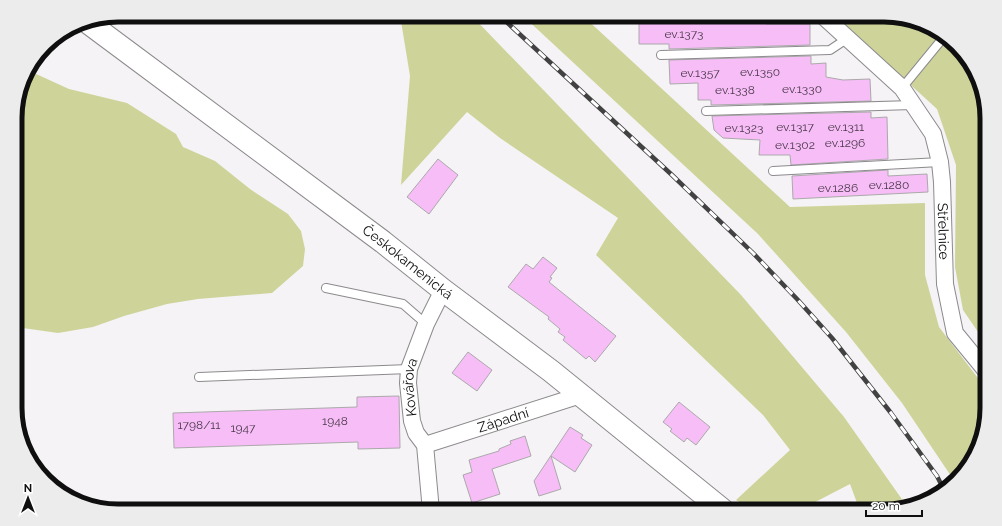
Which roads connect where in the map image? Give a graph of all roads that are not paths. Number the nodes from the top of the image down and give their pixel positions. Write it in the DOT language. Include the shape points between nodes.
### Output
graph roads {
  1 [pos="830,22"];
  2 [pos="91,26"];
  3 [pos="848,38"];
  4 [pos="941,41"];
  5 [pos="661,55"];
  6 [pos="902,88"];
  7 [pos="914,104"];
  8 [pos="706,111"];
  9 [pos="940,162"];
  10 [pos="774,171"];
  11 [pos="326,288"];
  12 [pos="443,290"];
  13 [pos="426,324"];
  14 [pos="980,363"];
  15 [pos="409,369"];
  16 [pos="199,376"];
  17 [pos="581,395"];
  18 [pos="425,445"];
  19 [pos="430,504"];
  20 [pos="715,504"];
  1 -- 3 [label="street, Střelnice"];
  2 -- 12 [label="street, Českokamenická" via="383,242"];
  3 -- 5 [label="lane" via="830,50"];
  3 -- 6 [label="street, Střelnice"];
  4 -- 6 [label="lane"];
  6 -- 7 [label="street, Střelnice"];
  7 -- 8 [label="lane"];
  7 -- 9 [label="street, Střelnice" via="933,134"];
  9 -- 10 [label="lane"];
  9 -- 14 [label="street, Střelnice" via="945,284 955,333"];
  11 -- 13 [label="lane" via="403,304"];
  12 -- 13 [label="street, Kovářova"];
  12 -- 17 [label="street, Českokamenická"];
  13 -- 15 [label="street, Kovářova"];
  15 -- 16 [label="lane"];
  15 -- 18 [label="street, Kovářova" via="412,421 416,433"];
  17 -- 18 [label="street, Západní"];
  17 -- 20 [label="street, Českokamenická"];
  18 -- 19 [label="street, Kovářova"];
}
